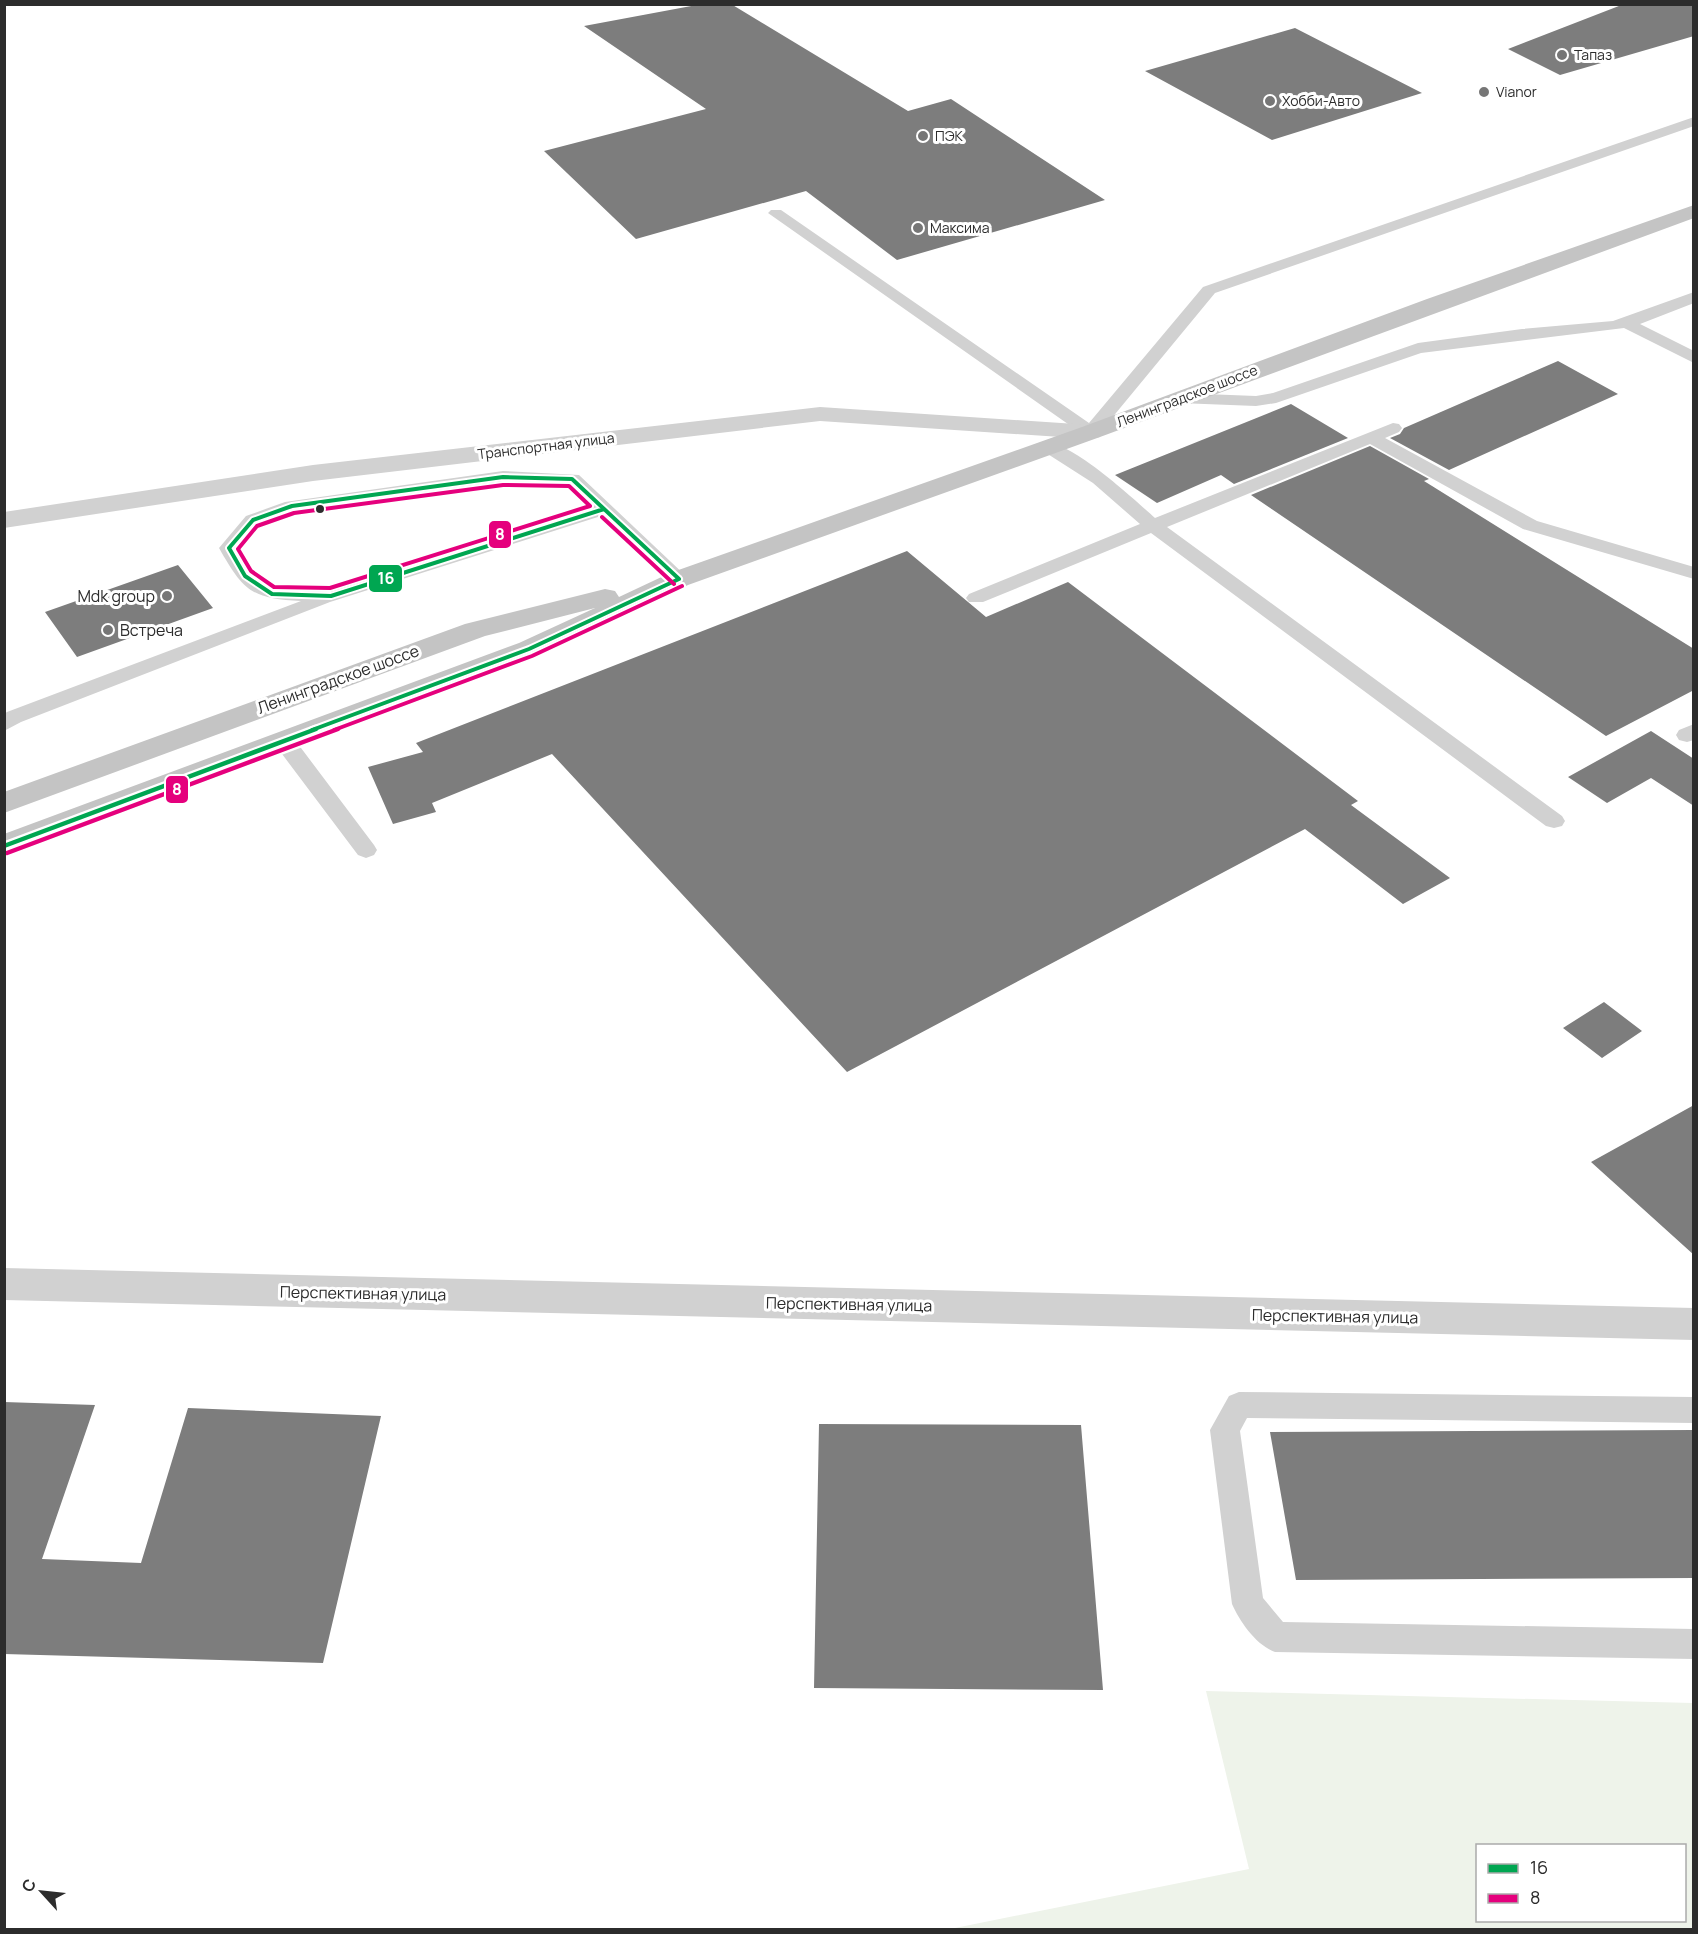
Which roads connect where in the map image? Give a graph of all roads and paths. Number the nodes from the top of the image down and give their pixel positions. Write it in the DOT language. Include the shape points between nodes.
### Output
graph roads {
  1 [pos="1694,121"];
  2 [pos="1694,210"];
  3 [pos="776,213"];
  4 [pos="1694,297"];
  5 [pos="1626,323"];
  6 [pos="1694,358"];
  7 [pos="1179,398"];
  8 [pos="1393,428"];
  9 [pos="1091,432"];
  10 [pos="1371,436"];
  11 [pos="1049,447"];
  12 [pos="604,509"];
  13 [pos="4,520"];
  14 [pos="1153,526"];
  15 [pos="1694,573"];
  16 [pos="679,579"];
  17 [pos="331,596"];
  18 [pos="976,598"];
  19 [pos="8,714"];
  20 [pos="284,741"];
  21 [pos="4,803"];
  22 [pos="1554,820"];
  23 [pos="4,846"];
  24 [pos="366,850"];
  25 [pos="4,1284"];
  26 [pos="1694,1324"];
  27 [pos="1694,1410"];
  28 [pos="1694,1644"];
  1 -- 9 [label="lane" via="1209,290"];
  2 -- 7 [label="main road, Ленинградское шоссе"];
  3 -- 9 [label="lane"];
  4 -- 5 [label="lane"];
  5 -- 6 [label="lane"];
  5 -- 7 [label="lane" via="1418,348 1256,402"];
  7 -- 9 [label="main road, Ленинградское шоссе"];
  8 -- 10 [label="lane"];
  9 -- 11 [label="main road, Ленинградское шоссе"];
  9 -- 13 [label="street, Транспортная улица" via="820,414 313,473"];
  10 -- 14 [label="lane"];
  10 -- 15 [label="lane" via="1530,525"];
  11 -- 14 [label="lane" via="1100,479"];
  11 -- 16 [label="main road, Ленинградское шоссе"];
  12 -- 16 [label="lane"];
  12 -- 17 [label="lane"];
  12 -- 17 [label="lane" via="572,479 503,477 292,506 253,520 229,548 245,576 272,594"];
  14 -- 18 [label="lane"];
  14 -- 22 [label="lane"];
  16 -- 20 [label="main road, Ленинградское шоссе" via="530,649"];
  16 -- 21 [label="main road, Ленинградское шоссе" via="475,630"];
  17 -- 19 [label="lane"];
  20 -- 23 [label="main road, Ленинградское шоссе"];
  20 -- 24 [label="lane"];
  25 -- 26 [label="street, Перспективная улица"];
  27 -- 28 [label="lane" via="1239,1405 1225,1430 1248,1604 1275,1637"];
}
